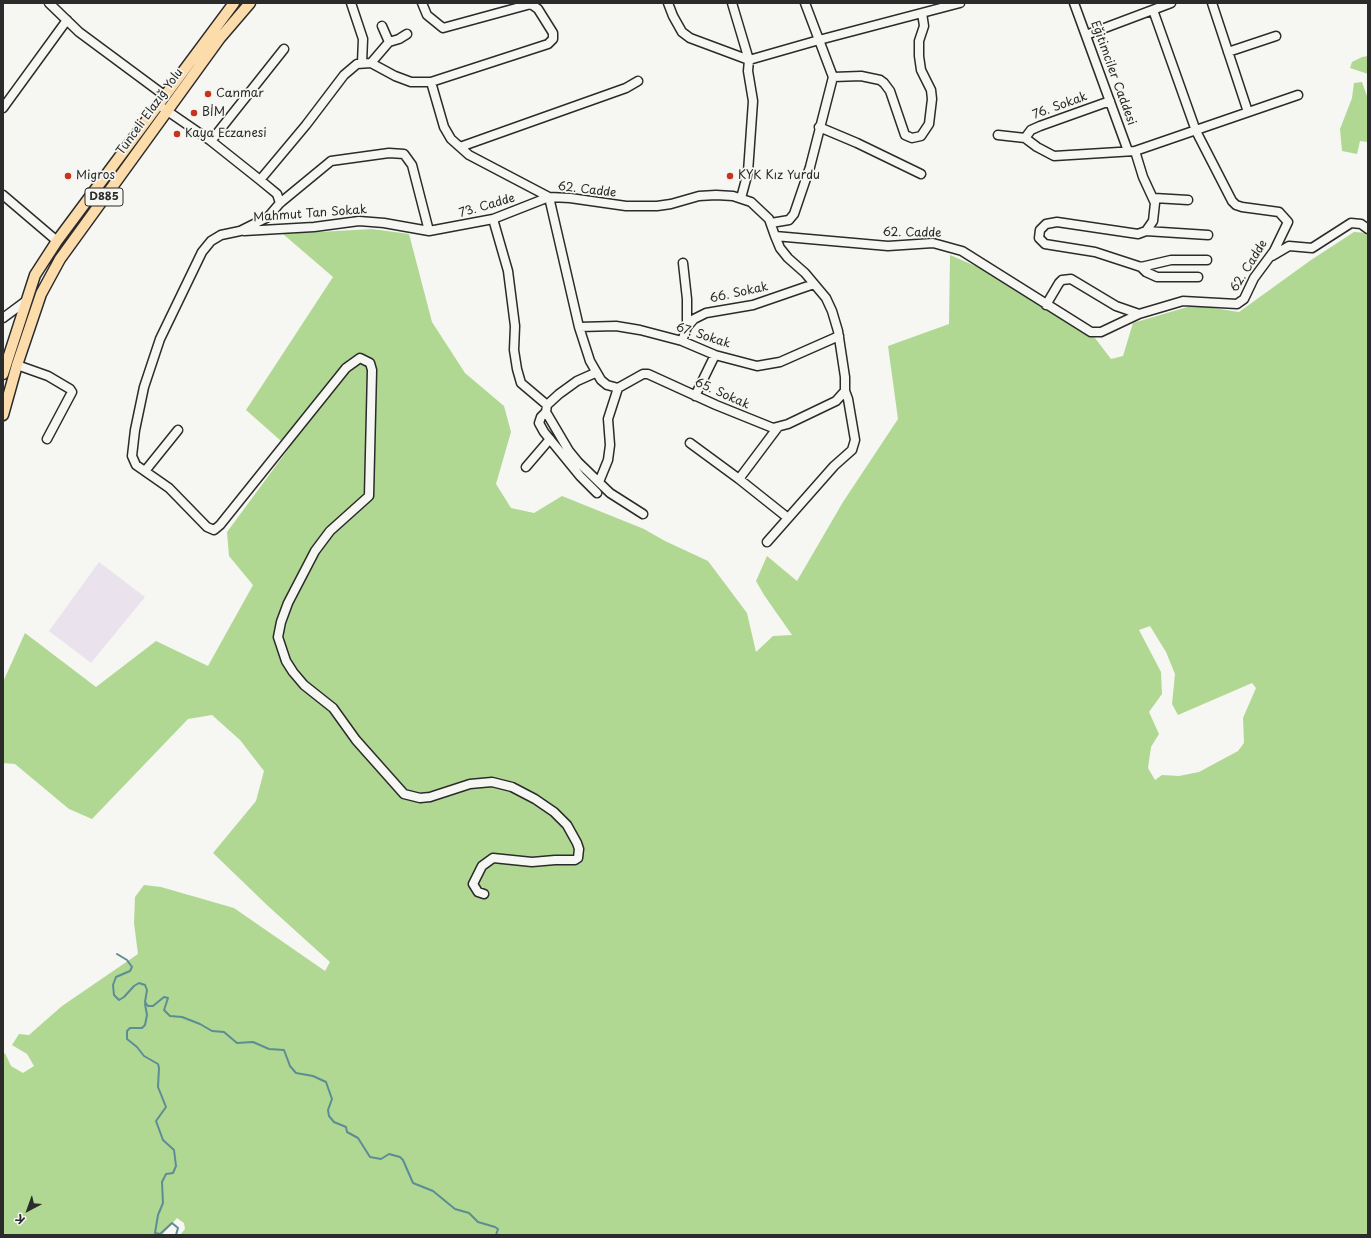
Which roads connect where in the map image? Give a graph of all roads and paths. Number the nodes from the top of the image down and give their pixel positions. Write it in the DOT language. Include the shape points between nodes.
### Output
graph roads {
  1 [pos="50,3"];
  2 [pos="234,3"];
  3 [pos="250,3"];
  4 [pos="351,3"];
  5 [pos="422,3"];
  6 [pos="668,3"];
  7 [pos="732,3"];
  8 [pos="805,3"];
  9 [pos="960,3"];
  10 [pos="1074,3"];
  11 [pos="1171,3"];
  12 [pos="1212,3"];
  13 [pos="937,6"];
  14 [pos="1153,10"];
  15 [pos="922,13"];
  16 [pos="67,20"];
  17 [pos="382,26"];
  18 [pos="407,34"];
  19 [pos="1086,35"];
  20 [pos="1276,36"];
  21 [pos="819,40"];
  22 [pos="389,42"];
  23 [pos="284,49"];
  24 [pos="1228,52"];
  25 [pos="749,60"];
  26 [pos="362,63"];
  27 [pos="371,63"];
  28 [pos="833,77"];
  29 [pos="638,81"];
  30 [pos="431,82"];
  31 [pos="164,95"];
  32 [pos="1298,95"];
  33 [pos="1110,101"];
  34 [pos="157,104"];
  35 [pos="3,108"];
  36 [pos="167,110"];
  37 [pos="1248,112"];
  38 [pos="820,127"];
  39 [pos="1196,132"];
  40 [pos="998,135"];
  41 [pos="1025,138"];
  42 [pos="210,141"];
  43 [pos="460,147"];
  44 [pos="1132,151"];
  45 [pos="921,174"];
  46 [pos="260,180"];
  47 [pos="3,195"];
  48 [pos="549,197"];
  49 [pos="741,198"];
  50 [pos="1154,198"];
  51 [pos="1188,200"];
  52 [pos="280,203"];
  53 [pos="493,219"];
  54 [pos="771,223"];
  55 [pos="1368,229"];
  56 [pos="240,231"];
  57 [pos="429,231"];
  58 [pos="1146,231"];
  59 [pos="1208,235"];
  60 [pos="775,236"];
  61 [pos="57,241"];
  62 [pos="1270,258"];
  63 [pos="1208,260"];
  64 [pos="683,263"];
  65 [pos="1141,267"];
  66 [pos="1198,277"];
  67 [pos="814,284"];
  68 [pos="26,300"];
  69 [pos="1046,305"];
  70 [pos="1139,314"];
  71 [pos="3,318"];
  72 [pos="579,327"];
  73 [pos="687,327"];
  74 [pos="839,336"];
  75 [pos="682,341"];
  76 [pos="715,355"];
  77 [pos="17,365"];
  78 [pos="595,373"];
  79 [pos="3,374"];
  80 [pos="618,388"];
  81 [pos="845,391"];
  82 [pos="695,396"];
  83 [pos="547,409"];
  84 [pos="3,415"];
  85 [pos="778,427"];
  86 [pos="178,430"];
  87 [pos="47,439"];
  88 [pos="550,439"];
  89 [pos="690,443"];
  90 [pos="526,467"];
  91 [pos="145,471"];
  92 [pos="739,479"];
  93 [pos="599,482"];
  94 [pos="597,493"];
  95 [pos="643,514"];
  96 [pos="788,518"];
  97 [pos="767,542"];
  98 [pos="484,894"];
  1 -- 16 [label="street"];
  2 -- 31 [label="main road, Tunceli Elazığ Yolu / D885"];
  3 -- 36 [label="main road, Tunceli Elazığ Yolu / D885" via="220,38"];
  4 -- 26 [label="street" via="363,39"];
  5 -- 30 [label="street" via="426,15 443,28 531,4 538,9 553,33 553,39 548,44"];
  6 -- 25 [label="street" via="682,32 690,38"];
  7 -- 25 [label="street"];
  8 -- 21 [label="street"];
  9 -- 13 [label="street"];
  10 -- 19 [label="street, Eğitimciler Caddesi"];
  11 -- 14 [label="street"];
  12 -- 24 [label="street"];
  13 -- 15 [label="street"];
  14 -- 19 [label="street"];
  14 -- 39 [label="street"];
  15 -- 21 [label="street"];
  15 -- 28 [label="street" via="924,26 918,56 921,70 931,90 932,100 929,124 921,136 912,138 906,135 890,91 880,80 861,76"];
  16 -- 31 [label="street" via="79,32"];
  16 -- 35 [label="street"];
  17 -- 22 [label="street"];
  18 -- 22 [label="street"];
  19 -- 33 [label="street, Eğitimciler Caddesi"];
  20 -- 24 [label="street"];
  21 -- 25 [label="street"];
  21 -- 28 [label="street"];
  22 -- 27 [label="street"];
  23 -- 42 [label="street"];
  24 -- 37 [label="street"];
  25 -- 49 [label="street" via="748,71 753,101 752,126 748,172"];
  26 -- 27 [label="street"];
  26 -- 46 [label="street" via="344,75"];
  27 -- 30 [label="street" via="411,82"];
  28 -- 38 [label="street"];
  29 -- 43 [label="street" via="626,88"];
  30 -- 43 [label="street" via="444,127 451,139"];
  31 -- 34 [label="main road, Tunceli Elazığ Yolu / D885"];
  32 -- 37 [label="street"];
  33 -- 41 [label="street, 76. Sokak" via="1030,130"];
  33 -- 44 [label="street, Eğitimciler Caddesi"];
  34 -- 36 [label="street, Mahmut Tan Sokak"];
  34 -- 61 [label="main road, Tunceli Elazığ Yolu / D885"];
  36 -- 42 [label="street, Mahmut Tan Sokak"];
  36 -- 77 [label="main road, Tunceli Elazığ Yolu / D885" via="60,259 41,294"];
  37 -- 39 [label="street"];
  38 -- 45 [label="street"];
  38 -- 54 [label="street" via="794,214 790,220"];
  39 -- 44 [label="street"];
  39 -- 62 [label="street, 62. Cadde" via="1236,205 1272,209 1280,212 1287,220 1287,226"];
  40 -- 41 [label="street"];
  41 -- 44 [label="street" via="1037,148 1054,156"];
  42 -- 46 [label="street, Mahmut Tan Sokak"];
  43 -- 48 [label="street" via="469,155"];
  44 -- 50 [label="street, Eğitimciler Caddesi"];
  46 -- 52 [label="street, Mahmut Tan Sokak" via="277,194"];
  47 -- 61 [label="street"];
  48 -- 49 [label="street, 62. Cadde" via="626,206 671,204 699,196"];
  48 -- 53 [label="street, 73. Cadde"];
  48 -- 72 [label="street"];
  49 -- 54 [label="street, 62. Cadde" via="759,208"];
  50 -- 51 [label="street"];
  50 -- 58 [label="street" via="1153,221"];
  52 -- 56 [label="street, Mahmut Tan Sokak" via="268,217"];
  52 -- 57 [label="street" via="330,161 389,153 404,154 412,165"];
  53 -- 57 [label="street, 73. Cadde"];
  53 -- 83 [label="street" via="508,271 517,369 521,382"];
  54 -- 60 [label="street, 62. Cadde"];
  55 -- 62 [label="street" via="1360,224 1351,223 1312,248 1289,246"];
  56 -- 57 [label="street, Mahmut Tan Sokak" via="369,221"];
  56 -- 91 [label="street, Mahmut Tan Sokak" via="221,235 211,241 202,252 160,339 144,387 132,456 136,465"];
  58 -- 59 [label="street"];
  58 -- 65 [label="street" via="1138,234 1057,222 1046,224 1039,234 1045,244 1095,252"];
  60 -- 67 [label="street" via="788,258"];
  60 -- 69 [label="street, 62. Cadde" via="888,246 933,243 948,246 974,258"];
  61 -- 68 [label="main road, Tunceli Elazığ Yolu / D885" via="35,275"];
  62 -- 70 [label="street, 62. Cadde" via="1254,278 1241,302 1237,304 1183,301"];
  63 -- 65 [label="street" via="1171,260"];
  64 -- 73 [label="street"];
  65 -- 66 [label="street" via="1157,278"];
  67 -- 73 [label="street, 66. Sokak" via="753,305 706,313 694,319"];
  67 -- 74 [label="street" via="826,298"];
  68 -- 71 [label="street"];
  68 -- 79 [label="main road, Tunceli Elazığ Yolu / D885"];
  69 -- 70 [label="street, 62. Cadde" via="1096,333"];
  69 -- 70 [label="street" via="1059,283 1071,279 1116,306"];
  72 -- 75 [label="street, 67. Sokak" via="616,326"];
  72 -- 78 [label="street"];
  73 -- 75 [label="street"];
  74 -- 76 [label="street, 67. Sokak" via="788,359 762,366"];
  74 -- 81 [label="street"];
  75 -- 76 [label="street, 67. Sokak"];
  76 -- 82 [label="street"];
  77 -- 84 [label="main road, Tunceli Elazığ Yolu / D885"];
  77 -- 87 [label="street" via="48,376 72,392"];
  78 -- 80 [label="street" via="607,385"];
  78 -- 83 [label="street" via="577,381"];
  80 -- 82 [label="street, 65. Sokak" via="643,374 648,374"];
  80 -- 93 [label="street" via="608,419 608,460"];
  81 -- 85 [label="street" via="836,402"];
  81 -- 96 [label="street" via="855,440 852,450 834,466"];
  82 -- 85 [label="street, 65. Sokak" via="764,426"];
  83 -- 88 [label="street" via="539,423"];
  83 -- 93 [label="street" via="569,451"];
  85 -- 92 [label="street"];
  86 -- 91 [label="street"];
  88 -- 90 [label="street"];
  88 -- 94 [label="street"];
  89 -- 92 [label="street"];
  91 -- 98 [label="street" via="169,488 207,527 217,528 346,368 360,358 370,362 372,370 369,496 330,531 315,551 288,603 278,637 286,661 293,672 304,685 333,708 356,740 404,794 420,798 430,797 470,784 492,782 512,787 535,799 567,825 577,843 578,858 532,862 493,858 482,866 473,884 478,892"];
  92 -- 96 [label="street"];
  93 -- 95 [label="street" via="610,493"];
  96 -- 97 [label="street"];
}
